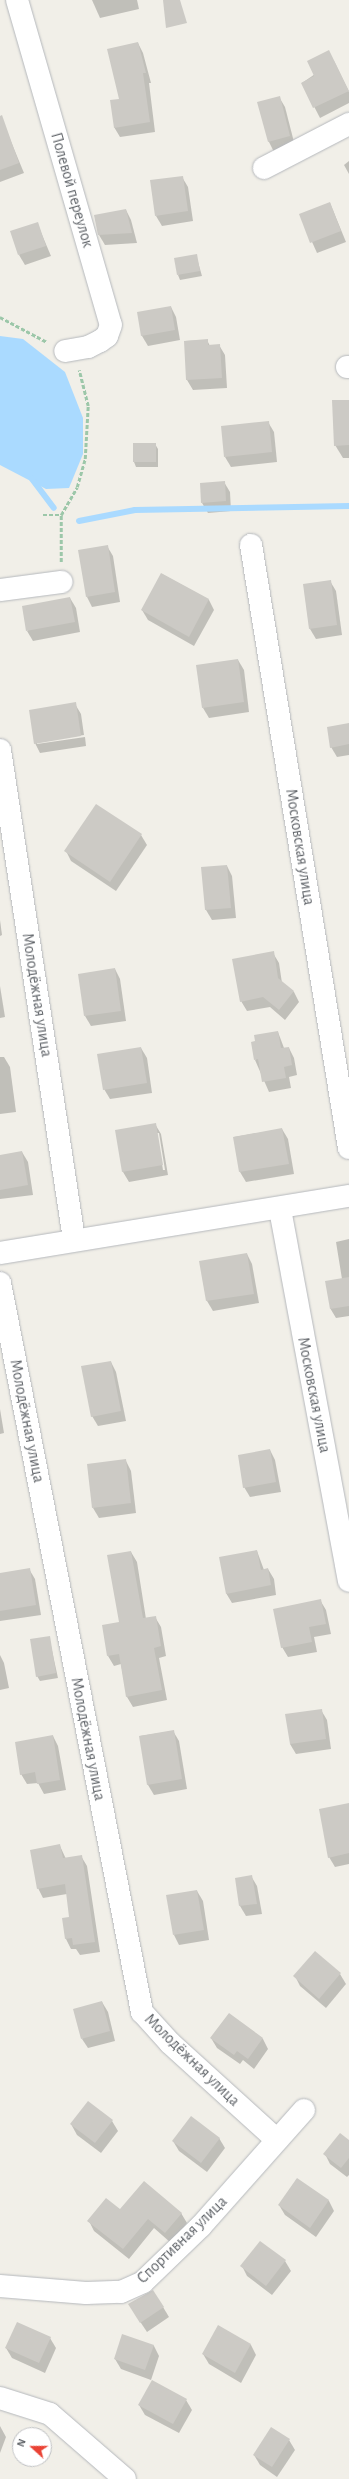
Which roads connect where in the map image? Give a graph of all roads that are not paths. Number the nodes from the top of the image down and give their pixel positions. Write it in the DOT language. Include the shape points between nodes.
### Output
graph roads {
  1 [pos="17,0"];
  2 [pos="349,124"];
  3 [pos="264,168"];
  4 [pos="65,351"];
  5 [pos="251,545"];
  6 [pos="61,582"];
  7 [pos="0,590"];
  8 [pos="0,750"];
  9 [pos="349,1148"];
  10 [pos="349,1196"];
  11 [pos="280,1209"];
  12 [pos="74,1240"];
  13 [pos="0,1253"];
  14 [pos="0,1283"];
  15 [pos="349,1582"];
  16 [pos="304,2110"];
  17 [pos="277,2140"];
  18 [pos="0,2286"];
  19 [pos="0,2398"];
  20 [pos="125,2479"];
  1 -- 4 [label="street, Полевой переулок" via="111,325 107,336 100,341 88,347"];
  2 -- 3 [label="street"];
  5 -- 9 [label="street, Московская улица"];
  6 -- 7 [label="street"];
  8 -- 12 [label="street, Молодёжная улица"];
  10 -- 11 [label="street"];
  11 -- 12 [label="street"];
  11 -- 15 [label="street, Московская улица"];
  12 -- 13 [label="street"];
  14 -- 17 [label="street, Молодёжная улица" via="142,2012 170,2043"];
  16 -- 17 [label="street, Спортивная улица"];
  17 -- 18 [label="street, Спортивная улица" via="200,2226 143,2282 121,2292 86,2293"];
  19 -- 20 [label="street" via="50,2414"];
}
